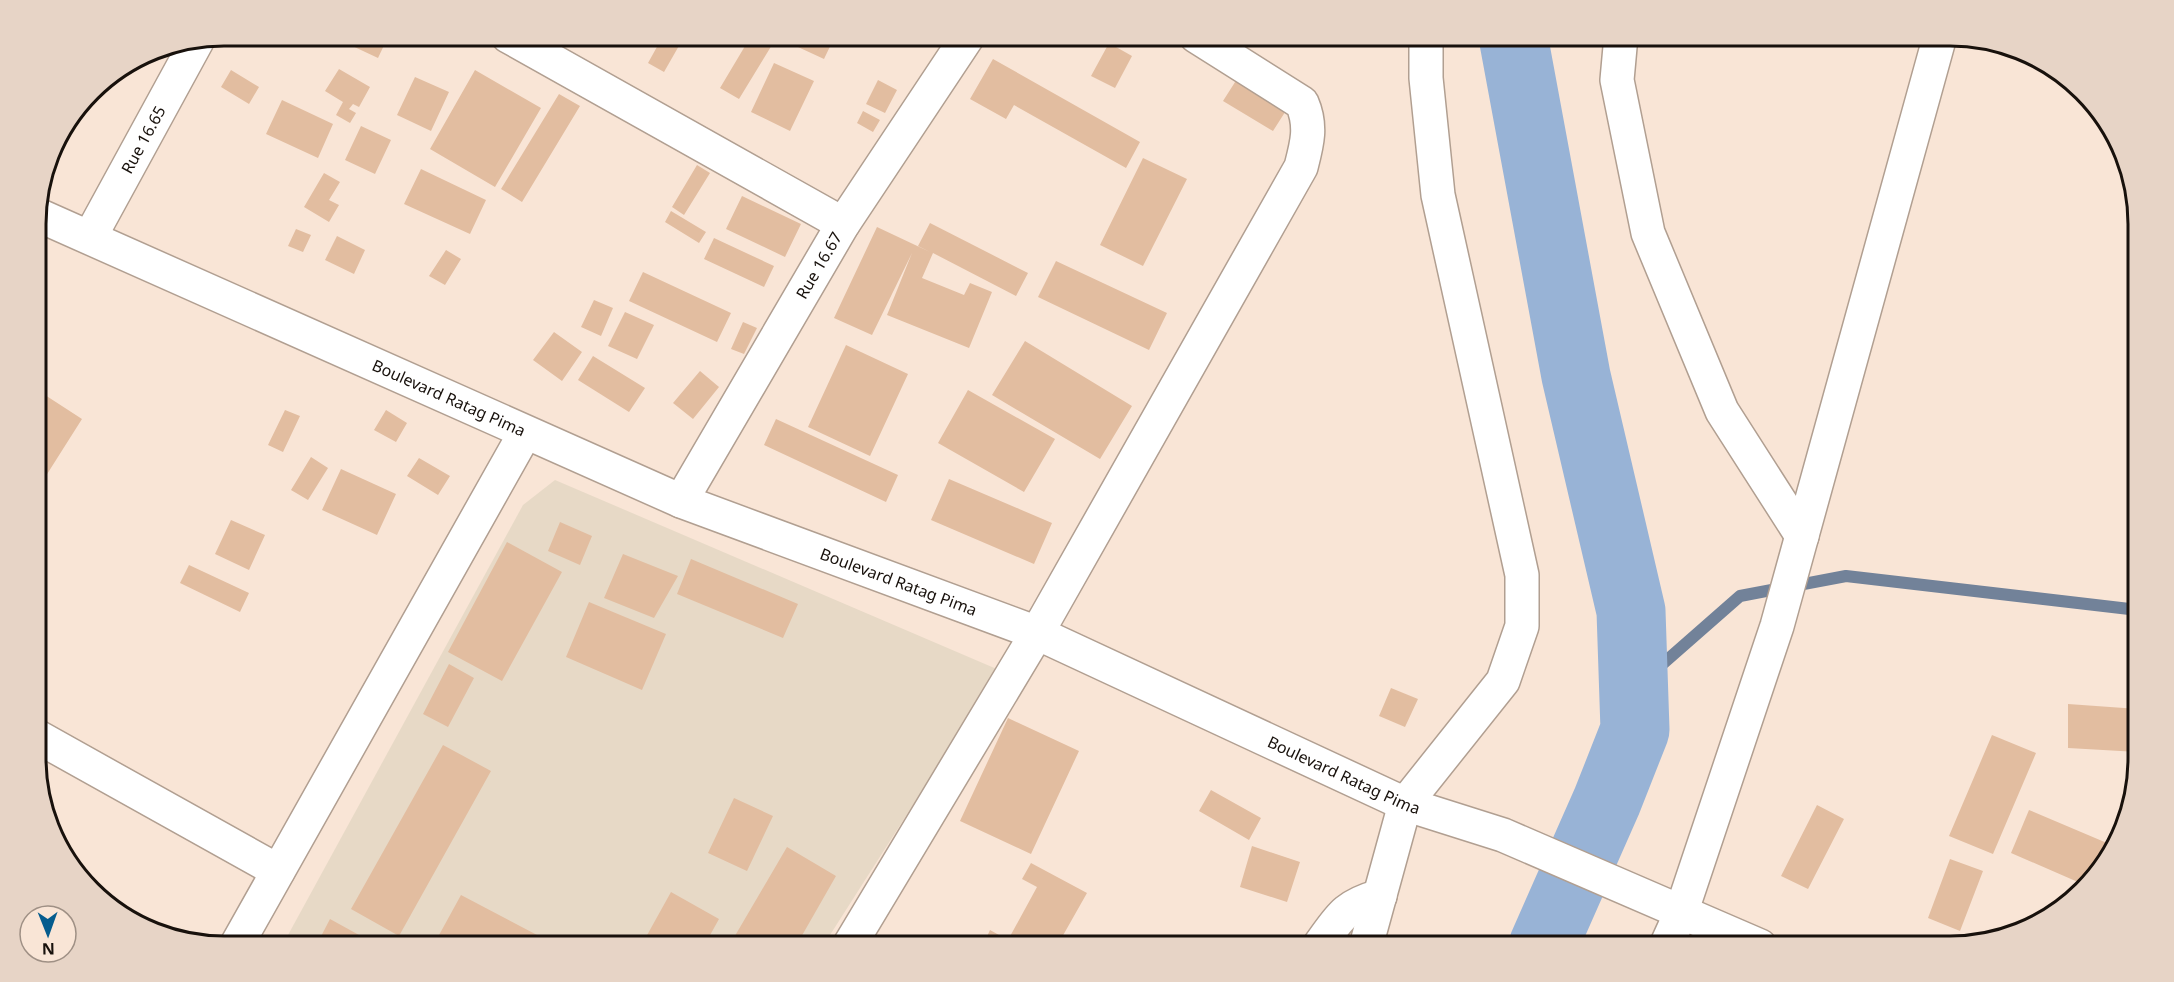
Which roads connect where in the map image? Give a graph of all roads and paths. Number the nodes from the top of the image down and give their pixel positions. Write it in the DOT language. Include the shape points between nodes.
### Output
graph roads {
  1 [pos="526,46"];
  2 [pos="961,46"];
  3 [pos="1212,46"];
  4 [pos="1425,46"];
  5 [pos="1620,46"];
  6 [pos="1937,46"];
  7 [pos="192,50"];
  8 [pos="47,219"];
  9 [pos="843,224"];
  10 [pos="90,237"];
  11 [pos="525,433"];
  12 [pos="681,501"];
  13 [pos="1802,536"];
  14 [pos="1037,633"];
  15 [pos="46,741"];
  16 [pos="1405,804"];
  17 [pos="278,871"];
  18 [pos="1380,896"];
  19 [pos="1681,913"];
  20 [pos="1327,935"];
  21 [pos="1369,935"];
  22 [pos="1671,935"];
  23 [pos="1734,935"];
  24 [pos="242,936"];
  25 [pos="855,936"];
  1 -- 9 [label="street"];
  2 -- 9 [label="street, Rue 16.67"];
  3 -- 14 [label="street" via="1302,104 1308,118 1308,141 1301,167"];
  4 -- 16 [label="street" via="1438,195 1522,575 1522,626 1503,681"];
  5 -- 13 [label="street" via="1617,80 1648,233 1722,411"];
  6 -- 13 [label="street"];
  7 -- 10 [label="street, Rue 16.65"];
  8 -- 10 [label="street, Boulevard Ratag Pima"];
  9 -- 12 [label="street, Rue 16.67"];
  10 -- 11 [label="street, Boulevard Ratag Pima"];
  11 -- 12 [label="street, Boulevard Ratag Pima"];
  11 -- 17 [label="street"];
  12 -- 14 [label="street, Boulevard Ratag Pima"];
  13 -- 19 [label="street" via="1777,626"];
  14 -- 16 [label="street, Boulevard Ratag Pima"];
  14 -- 25 [label="street"];
  15 -- 17 [label="street"];
  16 -- 18 [label="street"];
  16 -- 19 [label="street, Boulevard Ratag Pima" via="1503,835"];
  17 -- 24 [label="street"];
  18 -- 20 [label="street" via="1357,903"];
  18 -- 21 [label="street"];
  19 -- 22 [label="street"];
  19 -- 23 [label="street, Boulevard Ratag Pima"];
}
